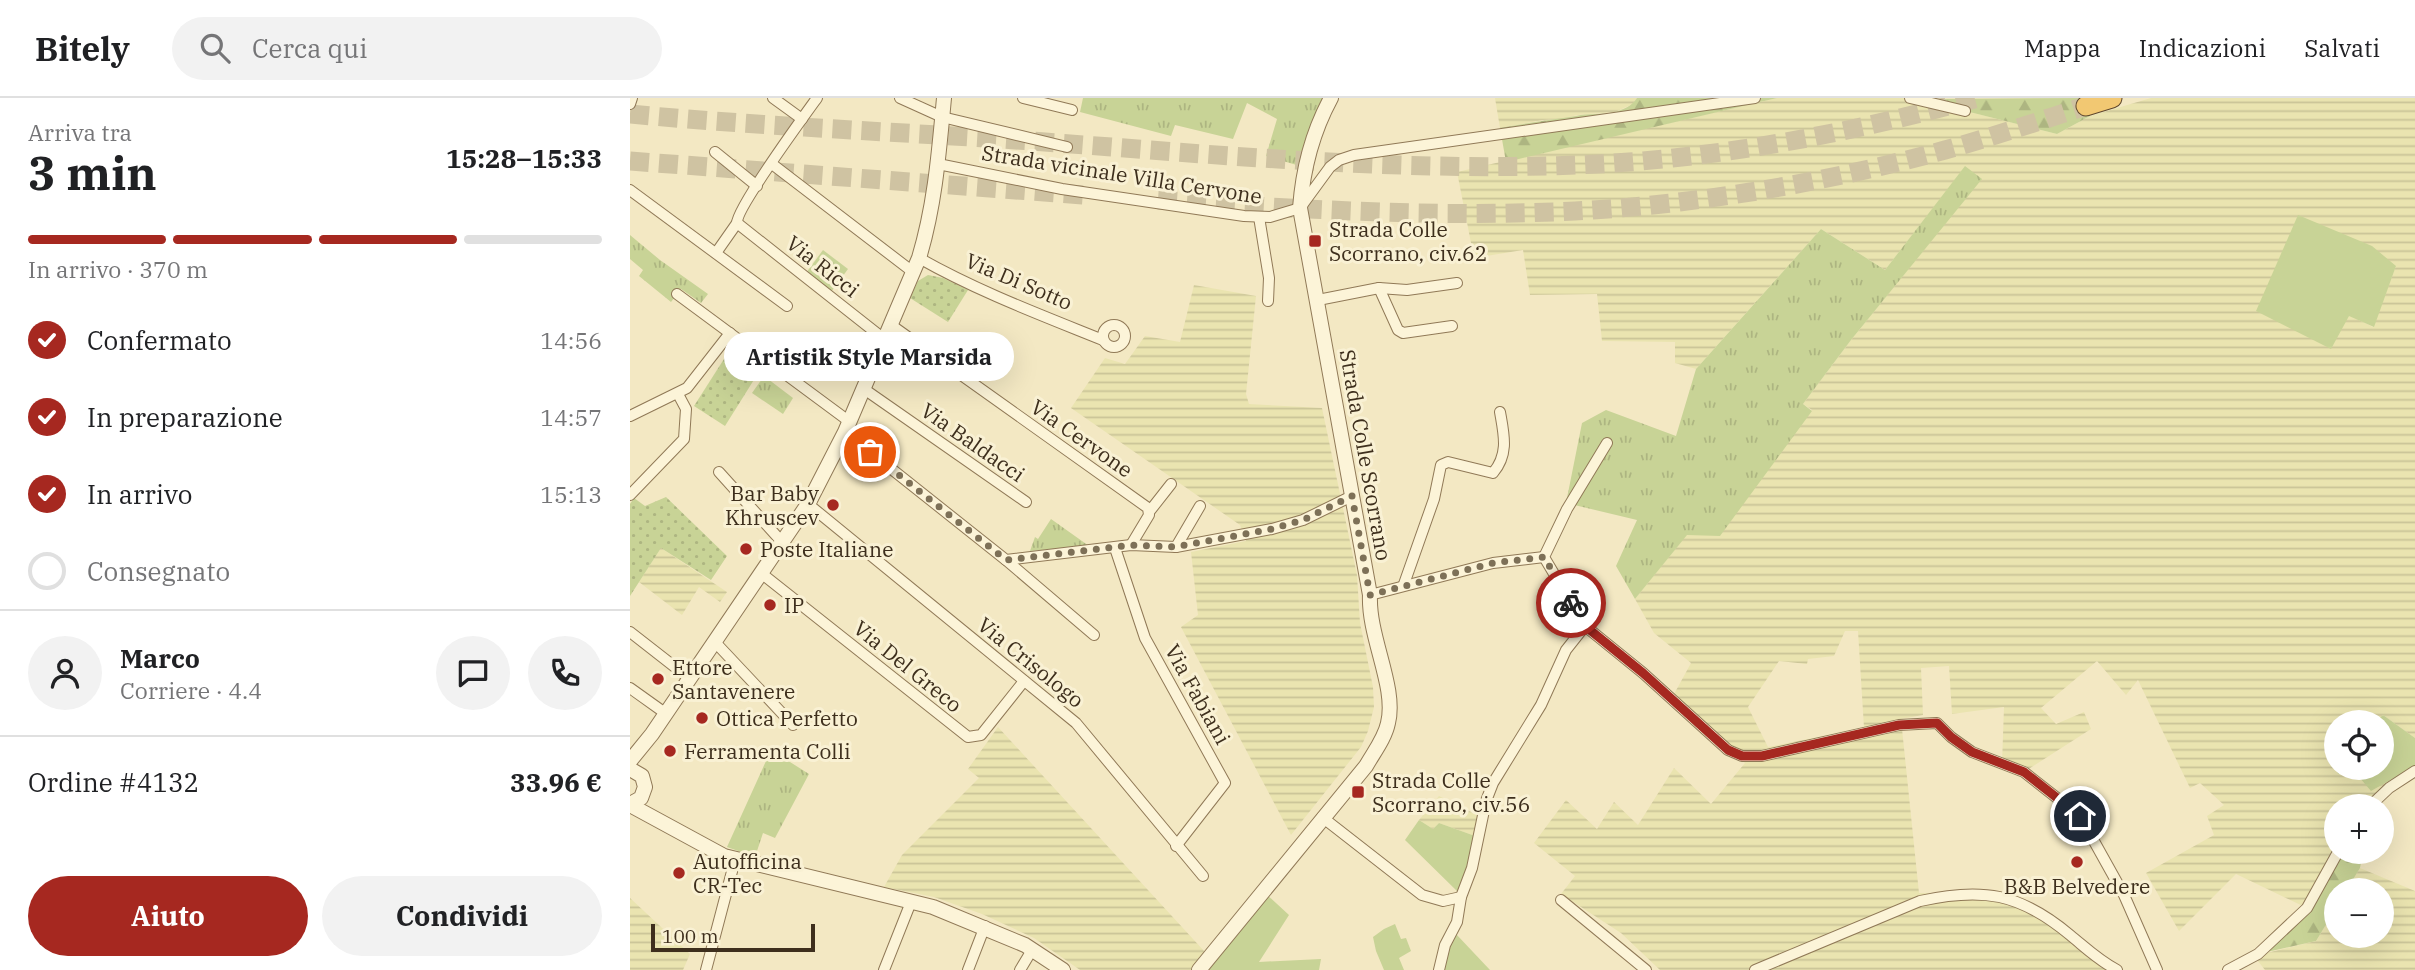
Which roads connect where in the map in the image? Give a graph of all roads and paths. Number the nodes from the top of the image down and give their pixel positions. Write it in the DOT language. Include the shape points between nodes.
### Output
graph roads {
  1 [pos="632,98"];
  2 [pos="773,98"];
  3 [pos="817,98"];
  4 [pos="900,98"];
  5 [pos="944,98"];
  6 [pos="1023,98"];
  7 [pos="1331,98"];
  8 [pos="1755,98"];
  9 [pos="1910,98"];
  10 [pos="2112,98"];
  11 [pos="630,104"];
  12 [pos="2086,106"];
  13 [pos="1072,110"];
  14 [pos="1965,111"];
  15 [pos="942,117"];
  16 [pos="802,119"];
  17 [pos="1066,147"];
  18 [pos="715,152"];
  19 [pos="772,164"];
  20 [pos="938,164"];
  21 [pos="757,186"];
  22 [pos="630,190"];
  23 [pos="1300,208"];
  24 [pos="1259,217"];
  25 [pos="737,223"];
  26 [pos="716,253"];
  27 [pos="919,258"];
  28 [pos="913,272"];
  29 [pos="1457,284"];
  30 [pos="1379,288"];
  31 [pos="677,294"];
  32 [pos="1318,300"];
  33 [pos="1268,301"];
  34 [pos="787,306"];
  35 [pos="1452,326"];
  36 [pos="888,332"];
  37 [pos="730,333"];
  38 [pos="1103,340"];
  39 [pos="864,389"];
  40 [pos="678,394"];
  41 [pos="1500,412"];
  42 [pos="630,416"];
  43 [pos="848,427"];
  44 [pos="1607,443"];
  45 [pos="719,472"];
  46 [pos="1171,484"];
  47 [pos="630,495"];
  48 [pos="1352,496"];
  49 [pos="1027,502"];
  50 [pos="808,505"];
  51 [pos="1200,506"];
  52 [pos="1149,512"];
  53 [pos="782,542"];
  54 [pos="1131,545"];
  55 [pos="1175,547"];
  56 [pos="1115,548"];
  57 [pos="1544,557"];
  58 [pos="1006,560"];
  59 [pos="761,573"];
  60 [pos="1404,584"];
  61 [pos="1370,595"];
  62 [pos="1585,626"];
  63 [pos="630,632"];
  64 [pos="1094,635"];
  65 [pos="714,641"];
  66 [pos="689,678"];
  67 [pos="1024,681"];
  68 [pos="630,688"];
  69 [pos="665,713"];
  70 [pos="793,725"];
  71 [pos="652,734"];
  72 [pos="630,761"];
  73 [pos="2415,771"];
  74 [pos="636,773"];
  75 [pos="644,792"];
  76 [pos="2383,794"];
  77 [pos="630,804"];
  78 [pos="655,817"];
  79 [pos="1322,817"];
  80 [pos="1176,846"];
  81 [pos="735,860"];
  82 [pos="2331,864"];
  83 [pos="1203,876"];
  84 [pos="1461,897"];
  85 [pos="1561,900"];
  86 [pos="911,902"];
  87 [pos="985,926"];
  88 [pos="1032,950"];
  89 [pos="706,970"];
  90 [pos="884,970"];
  91 [pos="968,970"];
  92 [pos="1020,970"];
  93 [pos="1063,970"];
  94 [pos="1199,970"];
  95 [pos="1439,970"];
  96 [pos="1646,970"];
  97 [pos="1755,970"];
  98 [pos="2117,970"];
  99 [pos="2157,970"];
  100 [pos="2228,970"];
  1 -- 11 [label="street"];
  2 -- 16 [label="street"];
  3 -- 16 [label="street"];
  4 -- 15 [label="street"];
  5 -- 15 [label="street"];
  6 -- 13 [label="street"];
  7 -- 23 [label="street, Strada Colle Scorrano" via="1306,162"];
  8 -- 23 [label="street" via="1354,155 1330,167"];
  9 -- 14 [label="street"];
  10 -- 12 [label="highway"];
  15 -- 17 [label="street"];
  15 -- 20 [label="street"];
  16 -- 19 [label="street"];
  18 -- 21 [label="street"];
  19 -- 21 [label="street"];
  19 -- 28 [label="street"];
  20 -- 24 [label="street, Strada vicinale Villa Cervone" via="1062,189"];
  20 -- 27 [label="street"];
  21 -- 25 [label="street"];
  22 -- 26 [label="street"];
  23 -- 24 [label="street, Strada vicinale Villa Cervone"];
  23 -- 32 [label="street, Strada Colle Scorrano"];
  24 -- 33 [label="street"];
  25 -- 26 [label="street"];
  25 -- 36 [label="street, Via Ricci"];
  26 -- 34 [label="street"];
  27 -- 28 [label="street"];
  27 -- 38 [label="street, Via Di Sotto" via="1017,306"];
  28 -- 36 [label="street"];
  29 -- 30 [label="street"];
  30 -- 32 [label="street"];
  30 -- 35 [label="street" via="1403,333"];
  31 -- 37 [label="street"];
  32 -- 48 [label="street, Strada Colle Scorrano"];
  36 -- 39 [label="street"];
  36 -- 52 [label="street, Via Cervone"];
  37 -- 40 [label="street"];
  37 -- 43 [label="street"];
  39 -- 43 [label="street"];
  39 -- 49 [label="street, Via Baldacci"];
  40 -- 42 [label="street"];
  40 -- 47 [label="street" via="686,409 684,439"];
  41 -- 60 [label="street" via="1506,445 1493,473 1448,462 1441,465"];
  43 -- 50 [label="street"];
  43 -- 58 [label="street"];
  44 -- 57 [label="street"];
  45 -- 53 [label="street"];
  46 -- 52 [label="street"];
  48 -- 55 [label="street" via="1303,520 1272,529"];
  48 -- 61 [label="street, Strada Colle Scorrano"];
  50 -- 53 [label="street"];
  50 -- 67 [label="street, Via Crisologo"];
  51 -- 55 [label="street"];
  52 -- 54 [label="street"];
  53 -- 59 [label="street"];
  54 -- 55 [label="street"];
  54 -- 56 [label="street"];
  56 -- 58 [label="street"];
  56 -- 80 [label="street, Via Fabiani" via="1145,638 1225,783"];
  57 -- 60 [label="street" via="1493,563"];
  57 -- 62 [label="street"];
  58 -- 64 [label="street"];
  59 -- 65 [label="street"];
  59 -- 67 [label="street, Via Del Greco" via="968,737 981,735"];
  60 -- 61 [label="street"];
  61 -- 79 [label="street, Strada Colle Scorrano" via="1372,632 1390,702 1388,726 1366,766"];
  62 -- 84 [label="street" via="1566,650 1541,705 1493,783"];
  62 -- 99 [label="street" via="1728,750 1742,756 1762,756 1925,722 1937,723 1972,752 2024,772 2080,816 2124,895"];
  63 -- 66 [label="street"];
  65 -- 66 [label="street"];
  65 -- 70 [label="street"];
  66 -- 69 [label="street"];
  67 -- 80 [label="street, Via Crisologo" via="1076,723"];
  68 -- 69 [label="street"];
  69 -- 71 [label="street"];
  71 -- 72 [label="street"];
  71 -- 74 [label="street"];
  73 -- 76 [label="street"];
  74 -- 75 [label="street"];
  75 -- 77 [label="street"];
  75 -- 78 [label="street"];
  77 -- 78 [label="street"];
  78 -- 81 [label="street"];
  79 -- 84 [label="street" via="1422,895 1443,901"];
  79 -- 94 [label="street, Strada Colle Scorrano"];
  80 -- 83 [label="street, Via Crisologo"];
  81 -- 86 [label="street"];
  81 -- 89 [label="street"];
  82 -- 100 [label="street" via="2307,908 2258,954"];
  84 -- 95 [label="street"];
  85 -- 96 [label="street"];
  86 -- 87 [label="street"];
  86 -- 90 [label="street"];
  87 -- 88 [label="street"];
  87 -- 91 [label="street"];
  88 -- 92 [label="street"];
  88 -- 93 [label="street"];
  97 -- 98 [label="street" via="1920,901 1978,894 2014,899"];
}
